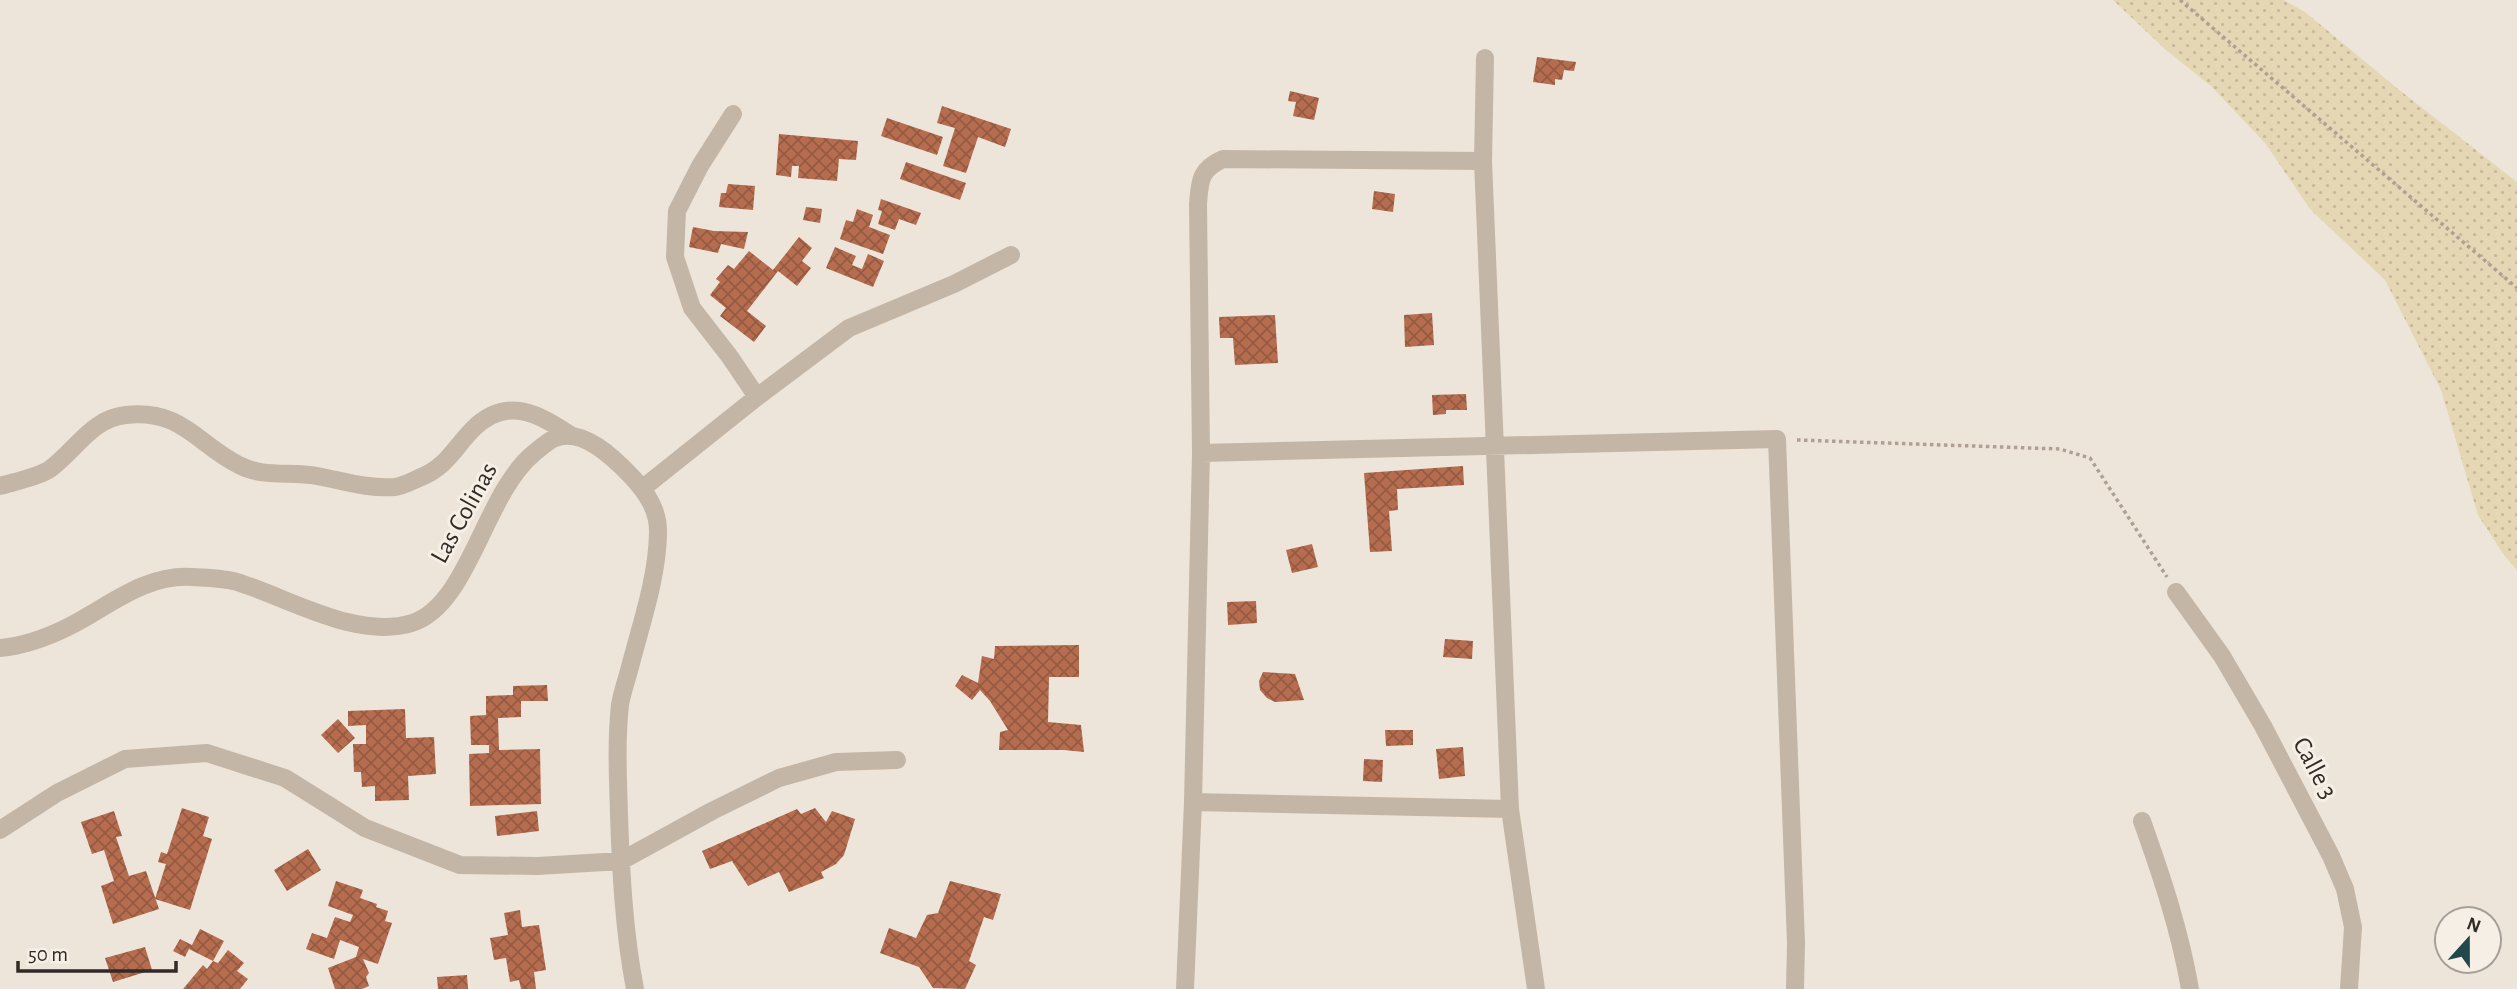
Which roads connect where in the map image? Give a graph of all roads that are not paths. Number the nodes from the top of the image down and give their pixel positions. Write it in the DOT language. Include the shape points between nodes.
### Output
graph roads {
  1 [pos="1485,58"];
  2 [pos="733,114"];
  3 [pos="1483,161"];
  4 [pos="1011,255"];
  5 [pos="757,397"];
  6 [pos="572,436"];
  7 [pos="1495,445"];
  8 [pos="1201,453"];
  9 [pos="0,486"];
  10 [pos="643,488"];
  11 [pos="2176,592"];
  12 [pos="0,648"];
  13 [pos="897,760"];
  14 [pos="1193,802"];
  15 [pos="1510,809"];
  16 [pos="2143,821"];
  17 [pos="0,831"];
  18 [pos="621,861"];
  19 [pos="635,989"];
  20 [pos="1185,989"];
  21 [pos="1536,989"];
  22 [pos="1795,989"];
  23 [pos="2190,989"];
  24 [pos="2350,989"];
  1 -- 3 [label="street"];
  2 -- 5 [label="street" via="677,211 675,257 692,308"];
  3 -- 7 [label="street"];
  3 -- 8 [label="street" via="1223,159 1210,165 1202,174 1198,204"];
  4 -- 5 [label="street" via="849,328"];
  5 -- 10 [label="street"];
  6 -- 9 [label="street" via="545,418 514,409 495,413 474,428 435,472 398,487 364,487 315,475 264,473 240,466 170,420 124,415 104,422 76,442 48,470"];
  6 -- 10 [label="street" via="597,446"];
  6 -- 12 [label="street, Las Colinas" via="556,437 523,462 504,488 449,595 431,614 411,623 358,624 235,582 189,576 125,592 67,628"];
  7 -- 8 [label="street"];
  7 -- 15 [label="street"];
  7 -- 22 [label="street" via="1777,439"];
  8 -- 14 [label="street"];
  10 -- 18 [label="street" via="657,513 659,533 654,573 620,704"];
  11 -- 24 [label="street, Calle 3" via="2236,680 2346,889 2353,927"];
  13 -- 18 [label="street" via="836,762 779,778"];
  14 -- 15 [label="street"];
  14 -- 20 [label="street"];
  15 -- 21 [label="street"];
  16 -- 23 [label="street" via="2171,903"];
  17 -- 18 [label="street" via="57,793 125,759 207,753 285,778 365,828 460,865"];
  18 -- 19 [label="street" via="627,949"];
}
